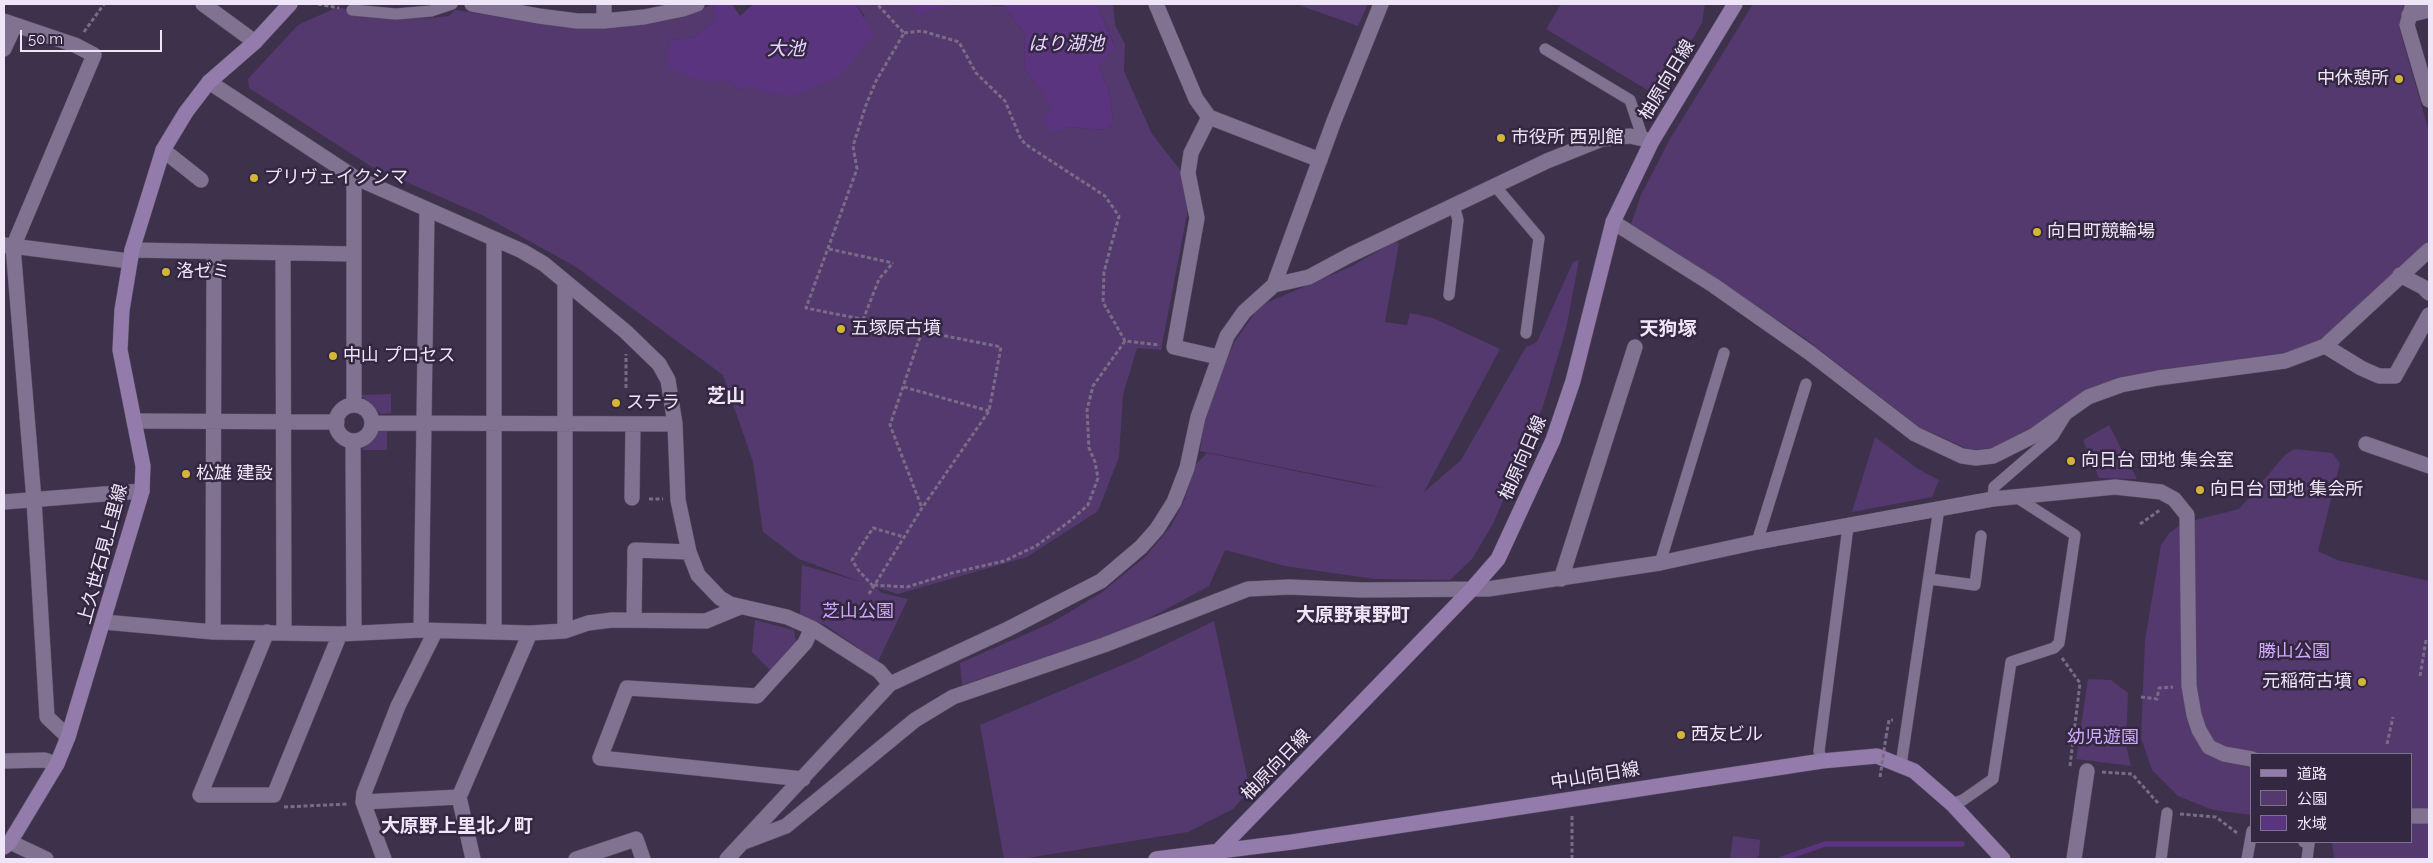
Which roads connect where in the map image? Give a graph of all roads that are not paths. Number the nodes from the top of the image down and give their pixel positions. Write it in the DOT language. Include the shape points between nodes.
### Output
graph roads {
  1 [pos="203,4"];
  2 [pos="290,4"];
  3 [pos="452,4"];
  4 [pos="472,4"];
  5 [pos="604,4"];
  6 [pos="697,4"];
  7 [pos="1156,4"];
  8 [pos="1381,4"];
  9 [pos="1735,4"];
  10 [pos="352,10"];
  11 [pos="2411,10"];
  12 [pos="2429,10"];
  13 [pos="604,21"];
  14 [pos="9,23"];
  15 [pos="255,42"];
  16 [pos="4,49"];
  17 [pos="1545,49"];
  18 [pos="2424,60"];
  19 [pos="209,82"];
  20 [pos="2429,100"];
  21 [pos="1208,117"];
  22 [pos="1648,140"];
  23 [pos="163,150"];
  24 [pos="1320,160"];
  25 [pos="354,176"];
  26 [pos="201,180"];
  27 [pos="1495,186"];
  28 [pos="1454,206"];
  29 [pos="427,211"];
  30 [pos="1613,222"];
  31 [pos="494,239"];
  32 [pos="9,246"];
  33 [pos="2429,250"];
  34 [pos="214,253"];
  35 [pos="283,254"];
  36 [pos="353,254"];
  37 [pos="131,255"];
  38 [pos="2400,275"];
  39 [pos="564,282"];
  40 [pos="1274,285"];
  41 [pos="2429,293"];
  42 [pos="1449,296"];
  43 [pos="2429,315"];
  44 [pos="1526,333"];
  45 [pos="2326,346"];
  46 [pos="1635,347"];
  47 [pos="1724,353"];
  48 [pos="1218,357"];
  49 [pos="1806,384"];
  50 [pos="354,405"];
  51 [pos="2067,414"];
  52 [pos="134,421"];
  53 [pos="214,421"];
  54 [pos="284,422"];
  55 [pos="336,422"];
  56 [pos="424,422"];
  57 [pos="493,422"];
  58 [pos="372,423"];
  59 [pos="563,423"];
  60 [pos="676,424"];
  61 [pos="633,425"];
  62 [pos="353,441"];
  63 [pos="2366,444"];
  64 [pos="2429,466"];
  65 [pos="142,491"];
  66 [pos="2016,497"];
  67 [pos="632,498"];
  68 [pos="1993,499"];
  69 [pos="34,500"];
  70 [pos="4,502"];
  71 [pos="1939,508"];
  72 [pos="1848,527"];
  73 [pos="1981,536"];
  74 [pos="1757,542"];
  75 [pos="689,552"];
  76 [pos="1660,563"];
  77 [pos="1561,579"];
  78 [pos="1930,579"];
  79 [pos="1470,591"];
  80 [pos="740,607"];
  81 [pos="634,619"];
  82 [pos="104,622"];
  83 [pos="812,628"];
  84 [pos="428,631"];
  85 [pos="494,631"];
  86 [pos="565,631"];
  87 [pos="214,632"];
  88 [pos="267,632"];
  89 [pos="284,632"];
  90 [pos="347,633"];
  91 [pos="530,633"];
  92 [pos="890,684"];
  93 [pos="68,737"];
  94 [pos="2250,759"];
  95 [pos="4,761"];
  96 [pos="1822,761"];
  97 [pos="57,764"];
  98 [pos="1901,765"];
  99 [pos="2087,771"];
  100 [pos="803,779"];
  101 [pos="459,797"];
  102 [pos="363,802"];
  103 [pos="1952,804"];
  104 [pos="2168,813"];
  105 [pos="2413,816"];
  106 [pos="2429,816"];
  107 [pos="2250,836"];
  108 [pos="744,842"];
  109 [pos="2306,843"];
  110 [pos="7,844"];
  111 [pos="1215,855"];
  112 [pos="46,859"];
  113 [pos="384,859"];
  114 [pos="473,859"];
  115 [pos="576,859"];
  116 [pos="643,859"];
  117 [pos="727,859"];
  118 [pos="1156,859"];
  119 [pos="2003,859"];
  120 [pos="2074,859"];
  121 [pos="2161,859"];
  122 [pos="2247,859"];
  123 [pos="2308,859"];
  1 -- 15 [label="street"];
  2 -- 15 [label="main road, 上久世石見上里線"];
  3 -- 10 [label="lane" via="431,11 396,14"];
  4 -- 13 [label="street" via="577,21"];
  5 -- 13 [label="street"];
  6 -- 13 [label="street" via="644,17"];
  7 -- 21 [label="street" via="1196,100"];
  8 -- 24 [label="street"];
  9 -- 22 [label="main road, 柚原向日線"];
  11 -- 12 [label="street"];
  11 -- 18 [label="street" via="2407,25"];
  14 -- 16 [label="street"];
  14 -- 32 [label="street" via="94,55"];
  15 -- 19 [label="main road, 上久世石見上里線"];
  17 -- 22 [label="lane" via="1630,100"];
  18 -- 20 [label="street"];
  19 -- 23 [label="main road, 上久世石見上里線"];
  19 -- 25 [label="street"];
  21 -- 24 [label="street"];
  21 -- 48 [label="street" via="1191,153 1188,173 1197,218 1174,347"];
  22 -- 27 [label="street" via="1630,136 1602,139"];
  22 -- 30 [label="main road, 柚原向日線"];
  23 -- 26 [label="street"];
  23 -- 37 [label="main road, 上久世石見上里線"];
  24 -- 40 [label="street"];
  25 -- 29 [label="street"];
  25 -- 36 [label="street"];
  27 -- 28 [label="street"];
  27 -- 44 [label="lane" via="1539,238"];
  28 -- 40 [label="street" via="1309,278"];
  28 -- 42 [label="lane" via="1458,220"];
  29 -- 31 [label="street"];
  29 -- 56 [label="street"];
  30 -- 51 [label="street" via="1738,302 1914,434 1962,456 1993,456"];
  30 -- 79 [label="main road, 柚原向日線" via="1574,381 1553,440 1498,559"];
  31 -- 39 [label="street" via="544,264"];
  31 -- 57 [label="street"];
  32 -- 37 [label="street"];
  32 -- 69 [label="street"];
  33 -- 38 [label="street"];
  34 -- 35 [label="street"];
  34 -- 37 [label="street"];
  34 -- 53 [label="street"];
  35 -- 36 [label="street"];
  35 -- 54 [label="street"];
  36 -- 50 [label="street"];
  37 -- 52 [label="main road, 上久世石見上里線" via="122,310 120,350"];
  38 -- 41 [label="street"];
  38 -- 45 [label="street"];
  39 -- 59 [label="street"];
  39 -- 60 [label="street" via="626,332 659,364 668,380"];
  40 -- 48 [label="street" via="1244,312 1227,336"];
  43 -- 45 [label="street" via="2395,376 2379,376"];
  45 -- 51 [label="street" via="2285,361 2121,385 2088,397"];
  46 -- 77 [label="street"];
  47 -- 76 [label="lane"];
  48 -- 92 [label="street" via="1198,417 1187,468 1174,502 1141,547 1101,581 1073,597"];
  49 -- 74 [label="lane"];
  50 -- 55 [label="street" via="344,408"];
  50 -- 58 [label="street" via="365,409"];
  51 -- 68 [label="lane" via="2053,436 1994,487"];
  52 -- 53 [label="street"];
  52 -- 65 [label="main road, 上久世石見上里線" via="142,466"];
  53 -- 54 [label="street"];
  53 -- 87 [label="street"];
  54 -- 55 [label="street"];
  54 -- 89 [label="street"];
  55 -- 62 [label="street" via="343,437"];
  56 -- 57 [label="street"];
  56 -- 58 [label="street"];
  56 -- 84 [label="street"];
  57 -- 59 [label="street"];
  57 -- 85 [label="street"];
  58 -- 62 [label="street" via="369,434"];
  59 -- 61 [label="street"];
  59 -- 86 [label="street"];
  60 -- 61 [label="street"];
  60 -- 75 [label="street" via="678,500"];
  61 -- 67 [label="street"];
  62 -- 90 [label="street"];
  63 -- 64 [label="street"];
  65 -- 69 [label="street"];
  65 -- 82 [label="main road, 上久世石見上里線"];
  66 -- 68 [label="street"];
  66 -- 94 [label="street" via="2115,486 2161,492 2174,500 2186,515 2189,686 2194,715 2209,747 2224,754"];
  66 -- 103 [label="lane" via="2075,535 2059,643 2054,648 2011,662 1993,779 1964,800"];
  68 -- 71 [label="street"];
  69 -- 70 [label="street"];
  69 -- 93 [label="street" via="47,717"];
  71 -- 72 [label="street"];
  71 -- 78 [label="lane"];
  72 -- 74 [label="street"];
  72 -- 96 [label="lane" via="1819,751"];
  73 -- 78 [label="lane" via="1974,585"];
  74 -- 76 [label="street"];
  75 -- 80 [label="street" via="698,574 708,586 730,604"];
  75 -- 81 [label="street" via="635,550"];
  76 -- 77 [label="street"];
  77 -- 79 [label="street"];
  78 -- 98 [label="lane"];
  79 -- 108 [label="street" via="1248,589 1104,645 953,697 915,720 786,826"];
  79 -- 111 [label="main road, 柚原向日線"];
  80 -- 81 [label="street" via="706,620"];
  80 -- 83 [label="street" via="787,617"];
  81 -- 86 [label="street" via="588,623"];
  82 -- 87 [label="street"];
  82 -- 93 [label="main road, 上久世石見上里線"];
  83 -- 92 [label="street" via="879,671"];
  83 -- 100 [label="street" via="805,643 757,696 627,688 600,758"];
  84 -- 85 [label="street"];
  84 -- 90 [label="street"];
  84 -- 102 [label="street"];
  85 -- 91 [label="street"];
  86 -- 91 [label="street"];
  87 -- 88 [label="street"];
  88 -- 89 [label="street"];
  88 -- 90 [label="street" via="200,795 274,795"];
  89 -- 90 [label="street"];
  91 -- 101 [label="street"];
  92 -- 100 [label="street"];
  93 -- 97 [label="main road, 上久世石見上里線"];
  95 -- 97 [label="street" via="44,760"];
  96 -- 98 [label="main road, 中山向日線" via="1877,756"];
  96 -- 111 [label="main road, 中山向日線"];
  97 -- 110 [label="main road, 上久世石見上里線"];
  98 -- 103 [label="main road, 中山向日線" via="1914,771"];
  99 -- 120 [label="street"];
  100 -- 108 [label="street"];
  101 -- 102 [label="street"];
  101 -- 114 [label="street"];
  102 -- 113 [label="street"];
  103 -- 119 [label="main road, 中山向日線"];
  104 -- 121 [label="lane"];
  105 -- 106 [label="street"];
  107 -- 122 [label="lane"];
  108 -- 117 [label="street"];
  109 -- 123 [label="lane"];
  110 -- 112 [label="street"];
  111 -- 118 [label="main road, 中山向日線"];
  115 -- 116 [label="street" via="636,839"];
}
